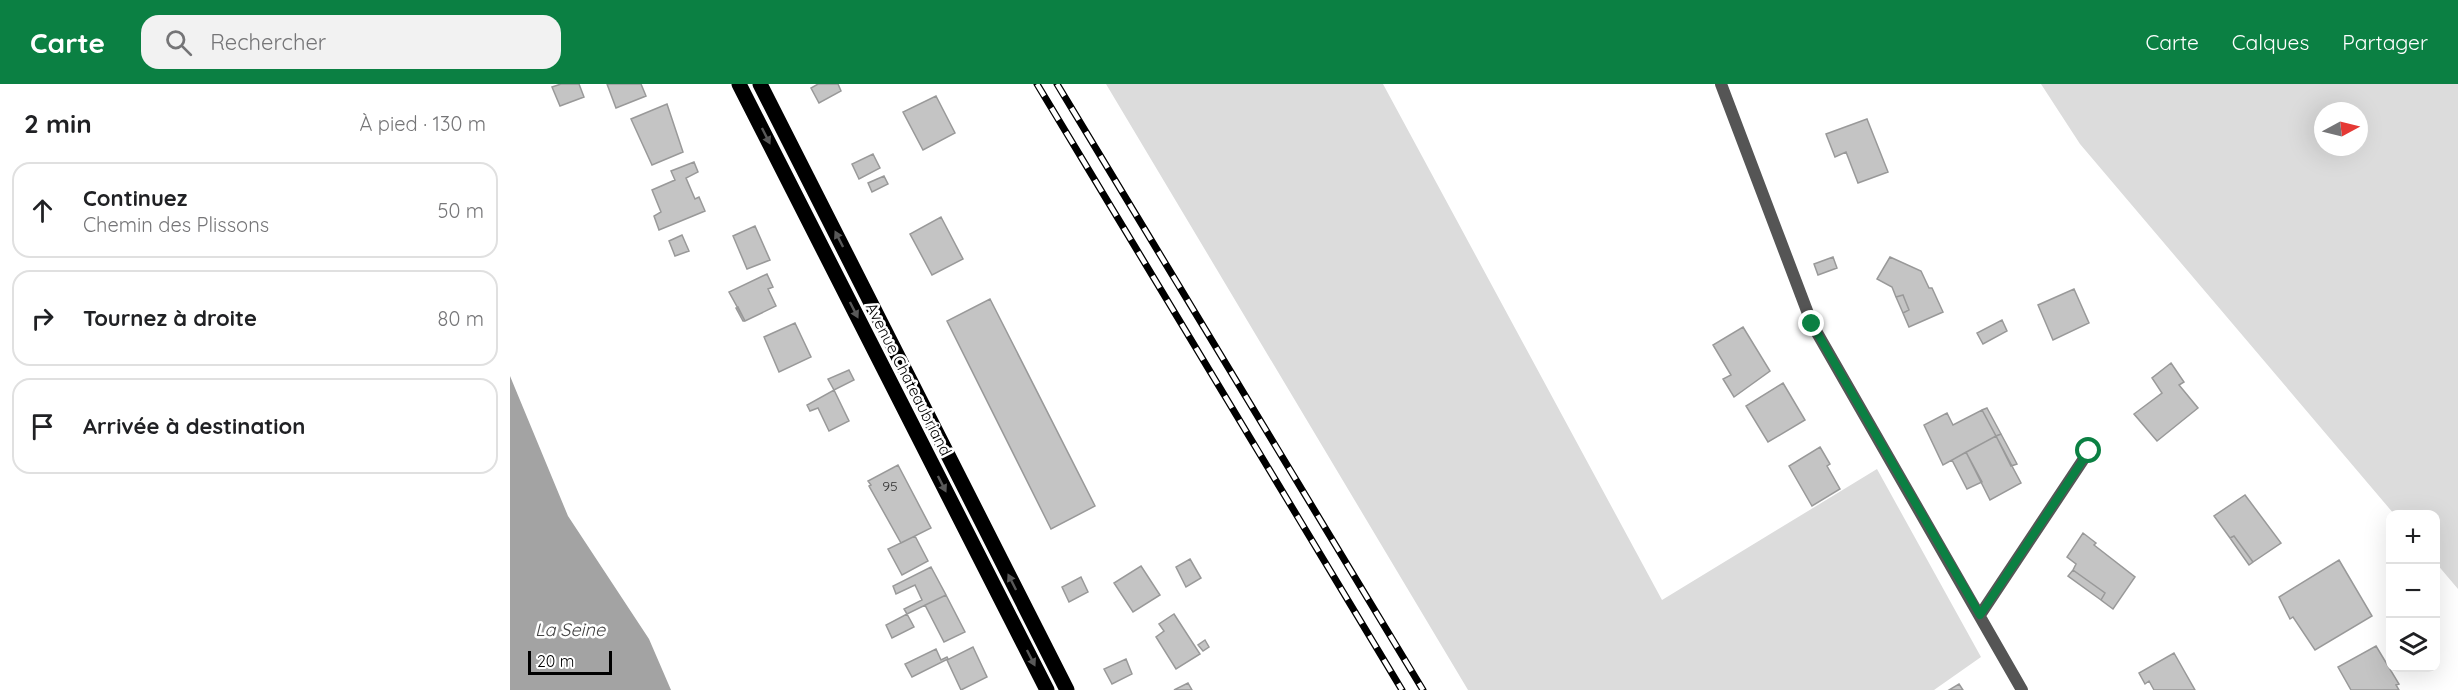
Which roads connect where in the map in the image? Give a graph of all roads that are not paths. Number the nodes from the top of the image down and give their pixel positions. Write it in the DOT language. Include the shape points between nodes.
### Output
graph roads {
  1 [pos="740,84"];
  2 [pos="760,84"];
  3 [pos="1721,84"];
  4 [pos="2089,451"];
  5 [pos="1980,615"];
  6 [pos="1047,690"];
  7 [pos="1067,690"];
  8 [pos="2022,690"];
  1 -- 6 [label="main road, Avenue Chateaubriand, one-way"];
  7 -- 2 [label="main road, Avenue Chateaubriand, one-way"];
  3 -- 5 [label="street" via="1812,324"];
  4 -- 5 [label="street"];
  5 -- 8 [label="street"];
}
